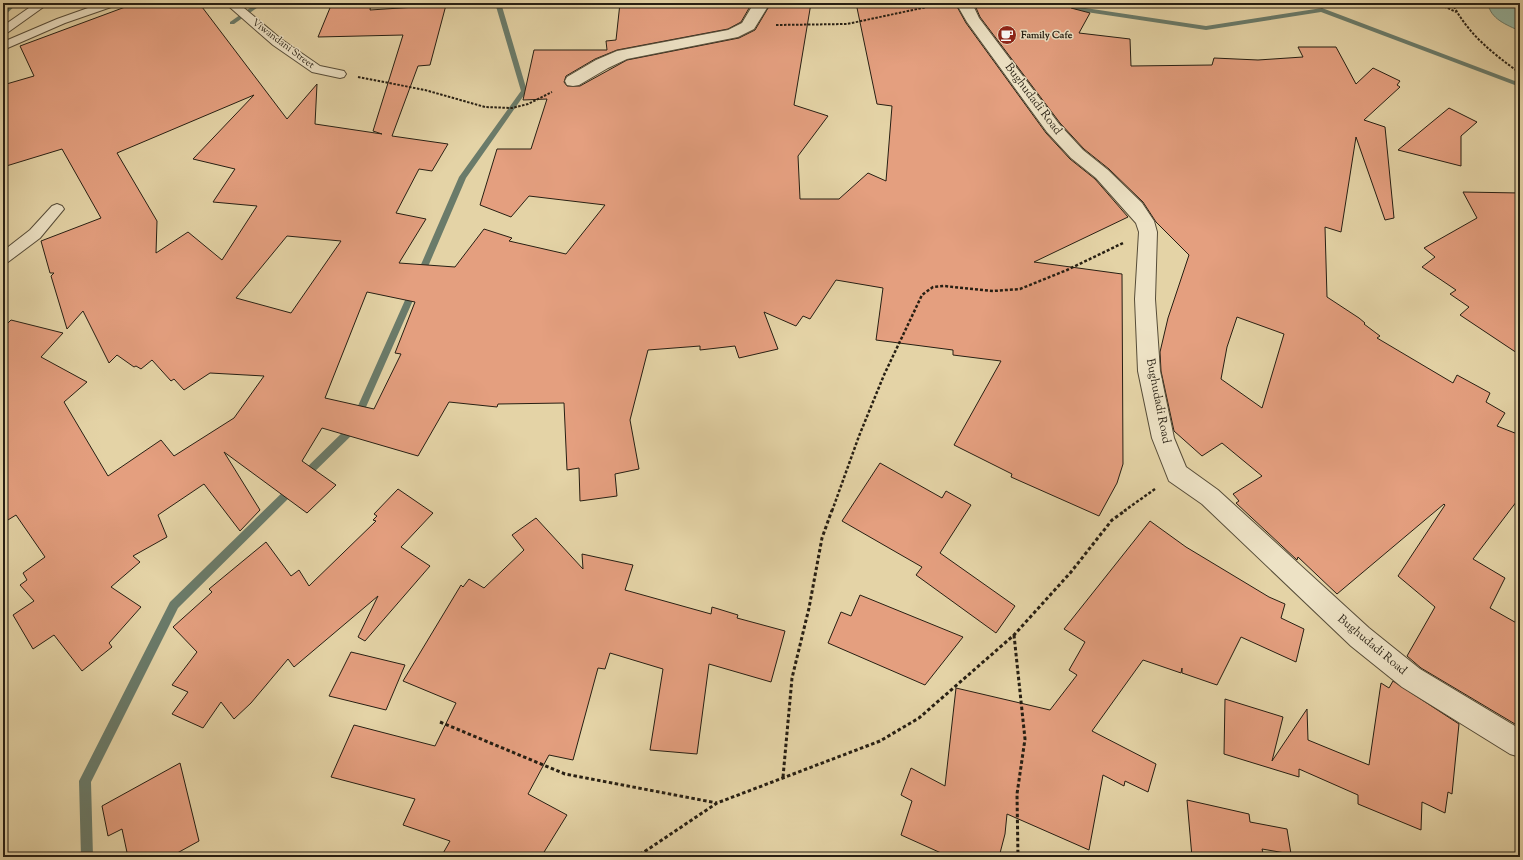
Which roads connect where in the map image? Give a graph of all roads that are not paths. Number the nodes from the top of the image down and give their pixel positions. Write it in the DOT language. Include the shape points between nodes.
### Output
graph roads {
  1 [pos="43,3"];
  2 [pos="113,3"];
  3 [pos="231,3"];
  4 [pos="762,3"];
  5 [pos="964,3"];
  6 [pos="3,31"];
  7 [pos="3,46"];
  8 [pos="340,74"];
  9 [pos="573,81"];
  10 [pos="57,209"];
  11 [pos="3,258"];
  12 [pos="1520,744"];
  1 -- 6 [label="lane"];
  2 -- 7 [label="lane" via="61,21"];
  3 -- 8 [label="lane, Viwandani Street" via="277,42 316,69"];
  4 -- 9 [label="street" via="748,26 732,34 623,55"];
  5 -- 12 [label="street, Bughudadi Road" via="972,19 1053,128 1077,154 1102,174 1145,221 1148,232 1145,299 1149,371 1163,438 1177,474 1210,497 1354,631 1411,678"];
  10 -- 11 [label="lane" via="35,234"];
}
